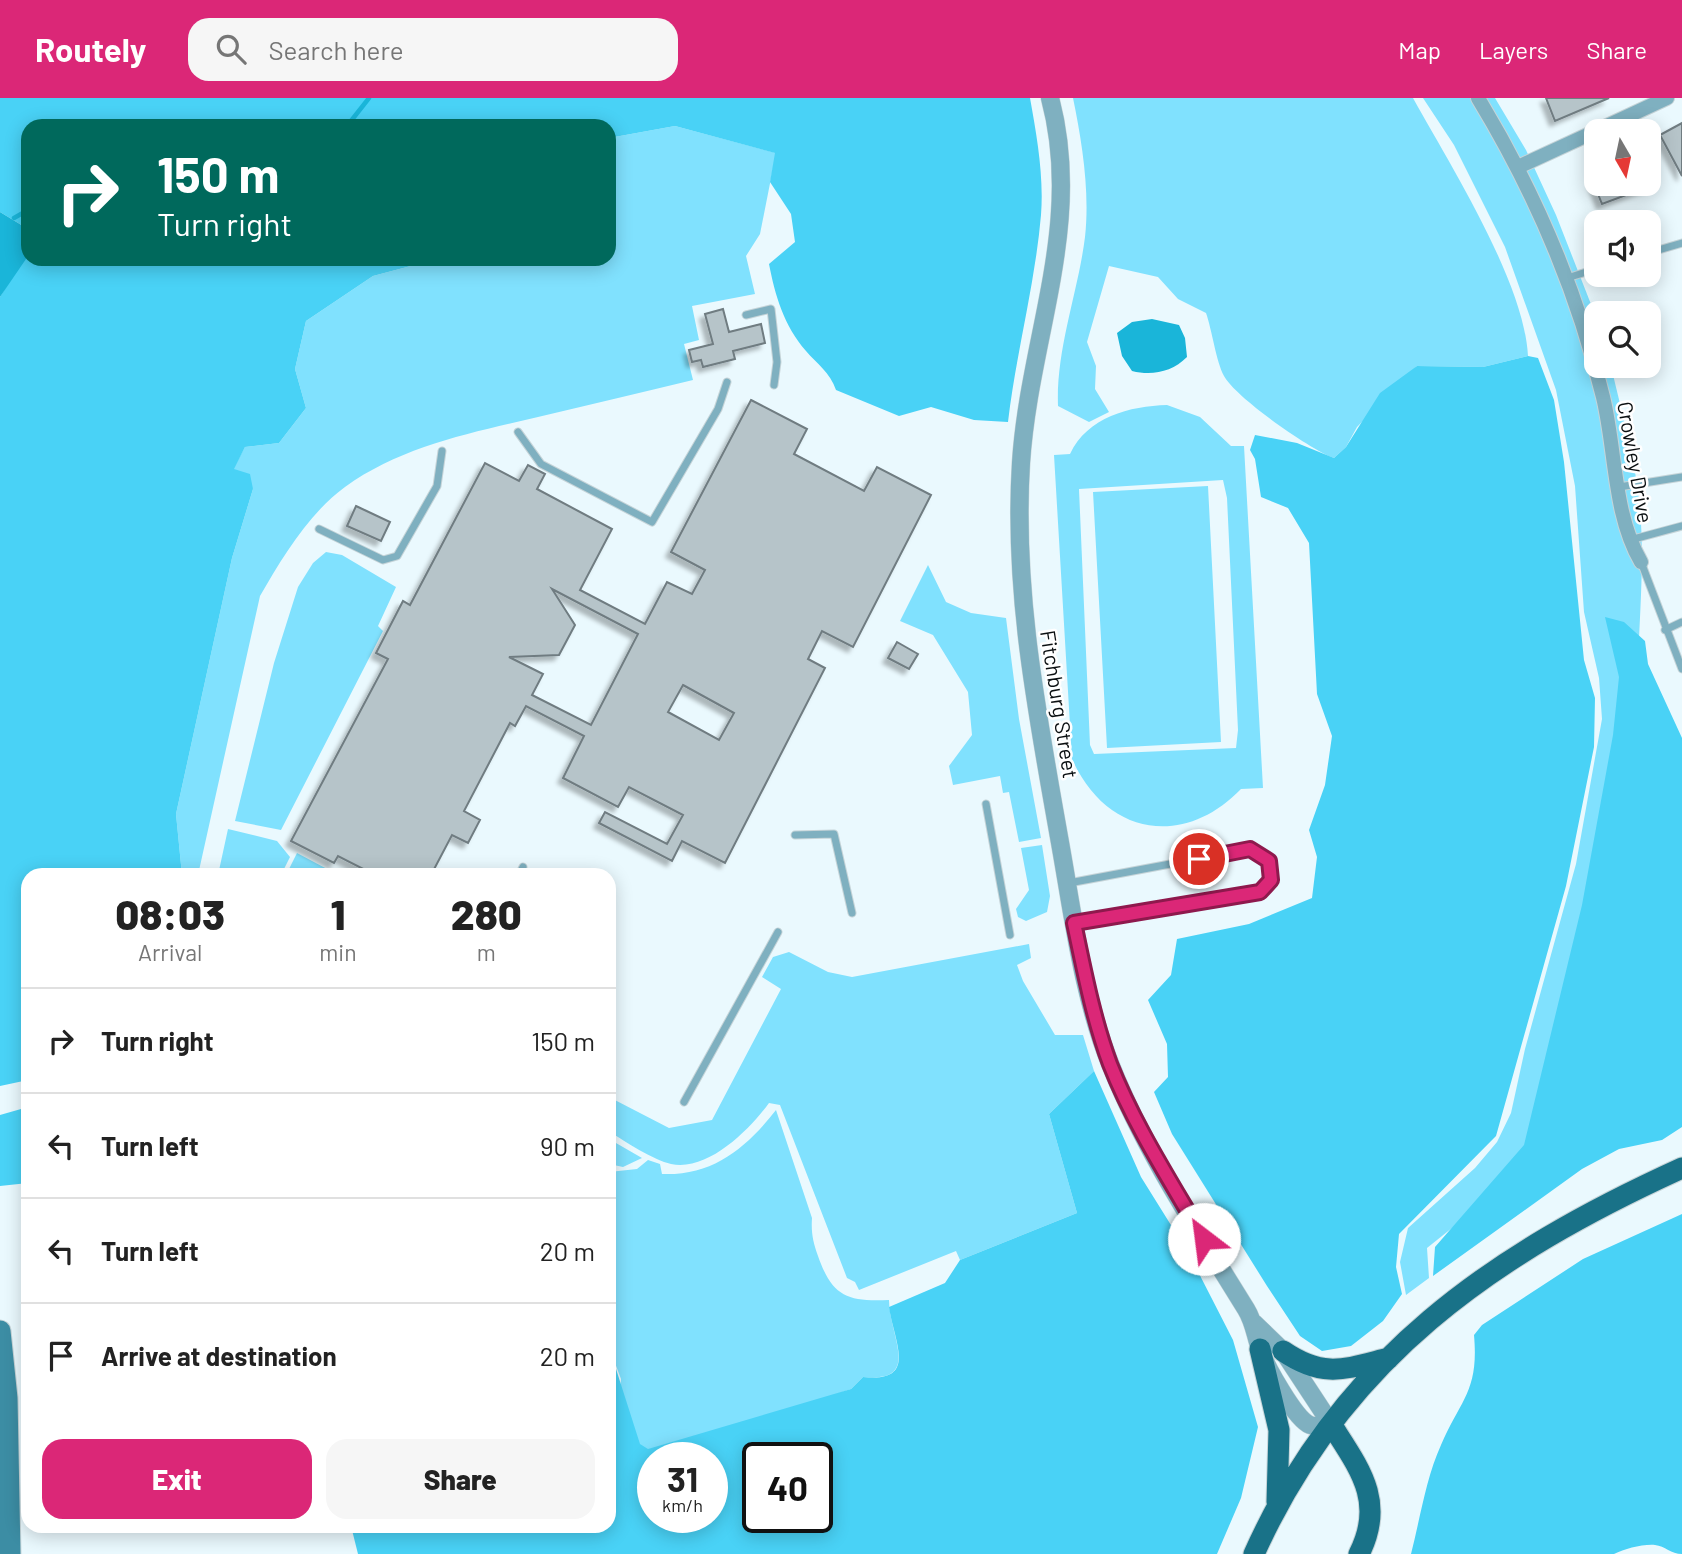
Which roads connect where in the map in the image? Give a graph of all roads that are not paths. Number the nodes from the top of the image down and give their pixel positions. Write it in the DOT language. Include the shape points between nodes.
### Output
graph roads {
  1 [pos="1050,98"];
  2 [pos="1478,98"];
  3 [pos="1667,98"];
  4 [pos="1622,119"];
  5 [pos="1584,137"];
  6 [pos="1518,167"];
  7 [pos="1682,243"];
  8 [pos="1661,249"];
  9 [pos="1584,273"];
  10 [pos="1567,278"];
  11 [pos="746,315"];
  12 [pos="727,382"];
  13 [pos="774,385"];
  14 [pos="518,432"];
  15 [pos="442,452"];
  16 [pos="1682,477"];
  17 [pos="1619,487"];
  18 [pos="1682,526"];
  19 [pos="319,529"];
  20 [pos="1630,540"];
  21 [pos="1641,562"];
  22 [pos="1682,622"];
  23 [pos="1665,630"];
  24 [pos="1682,669"];
  25 [pos="986,804"];
  26 [pos="795,835"];
  27 [pos="1068,883"];
  28 [pos="852,913"];
  29 [pos="1074,923"];
  30 [pos="778,932"];
  31 [pos="1010,935"];
  32 [pos="684,1102"];
  33 [pos="1682,1168"];
  34 [pos="1254,1323"];
  35 [pos="0,1331"];
  36 [pos="1260,1349"];
  37 [pos="1283,1351"];
  38 [pos="1389,1358"];
  39 [pos="1331,1424"];
  40 [pos="1276,1511"];
  41 [pos="10,1554"];
  42 [pos="1254,1554"];
  43 [pos="1359,1554"];
  1 -- 27 [label="street, Fitchburg Street" via="1062,160 1063,207 1026,408 1019,550 1029,664"];
  2 -- 6 [label="street, Crowley Drive"];
  3 -- 4 [label="street"];
  5 -- 6 [label="street"];
  6 -- 10 [label="street, Crowley Drive"];
  7 -- 8 [label="lane"];
  9 -- 10 [label="lane"];
  10 -- 17 [label="street, Crowley Drive" via="1604,400"];
  11 -- 13 [label="lane" via="771,309 777,362"];
  12 -- 14 [label="lane" via="718,409 652,522 541,464"];
  15 -- 19 [label="lane" via="437,486 397,556 383,561"];
  16 -- 17 [label="lane"];
  17 -- 20 [label="street, Crowley Drive"];
  18 -- 20 [label="lane"];
  20 -- 21 [label="street, Crowley Drive"];
  21 -- 23 [label="lane"];
  22 -- 23 [label="lane"];
  23 -- 24 [label="lane"];
  25 -- 31 [label="lane"];
  26 -- 28 [label="lane" via="834,834"];
  27 -- 29 [label="street, Fitchburg Street"];
  27 -- 29 [label="lane" via="1250,849 1269,861 1271,880 1260,892"];
  29 -- 34 [label="street, Fitchburg Street" via="1093,1010 1121,1089"];
  30 -- 32 [label="lane"];
  33 -- 38 [label="main road" via="1521,1251 1430,1319"];
  34 -- 36 [label="street"];
  34 -- 37 [label="street"];
  35 -- 41 [label="main road" via="7,1398"];
  36 -- 39 [label="street" via="1301,1419 1318,1426"];
  36 -- 40 [label="main road" via="1279,1430"];
  37 -- 38 [label="main road" via="1308,1366 1330,1371"];
  37 -- 39 [label="street"];
  38 -- 39 [label="main road"];
  39 -- 40 [label="main road"];
  39 -- 43 [label="main road" via="1369,1493 1369,1528"];
  40 -- 42 [label="main road"];
}
